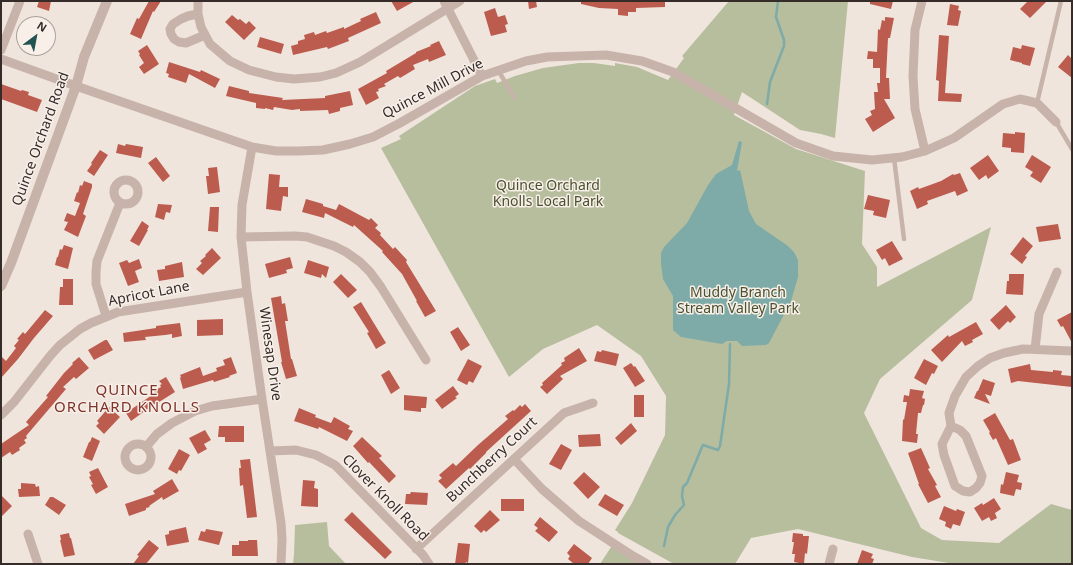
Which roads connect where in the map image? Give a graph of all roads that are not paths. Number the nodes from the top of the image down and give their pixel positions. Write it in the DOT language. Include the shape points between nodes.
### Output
graph roads {
  1 [pos="20,1"];
  2 [pos="107,1"];
  3 [pos="198,1"];
  4 [pos="460,1"];
  5 [pos="922,1"];
  6 [pos="1061,1"];
  7 [pos="446,5"];
  8 [pos="198,14"];
  9 [pos="205,35"];
  10 [pos="1,50"];
  11 [pos="1,59"];
  12 [pos="498,70"];
  13 [pos="482,76"];
  14 [pos="76,86"];
  15 [pos="514,97"];
  16 [pos="1037,103"];
  17 [pos="1056,122"];
  18 [pos="252,147"];
  19 [pos="1072,149"];
  20 [pos="925,151"];
  21 [pos="894,158"];
  22 [pos="120,203"];
  23 [pos="241,237"];
  24 [pos="904,239"];
  25 [pos="1057,272"];
  26 [pos="1,286"];
  27 [pos="247,292"];
  28 [pos="106,316"];
  29 [pos="1035,349"];
  30 [pos="1072,351"];
  31 [pos="426,360"];
  32 [pos="262,399"];
  33 [pos="593,403"];
  34 [pos="1,415"];
  35 [pos="951,426"];
  36 [pos="146,447"];
  37 [pos="270,451"];
  38 [pos="514,459"];
  39 [pos="28,534"];
  40 [pos="416,549"];
  41 [pos="833,549"];
  42 [pos="38,564"];
  43 [pos="281,564"];
  44 [pos="429,564"];
  45 [pos="647,564"];
  46 [pos="829,564"];
  1 -- 10 [label="street"];
  2 -- 14 [label="street, Quince Orchard Road" via="84,56"];
  3 -- 8 [label="street"];
  4 -- 7 [label="street"];
  5 -- 20 [label="street" via="915,30 913,76 916,108"];
  6 -- 16 [label="lane"];
  7 -- 9 [label="street" via="360,62 320,77 294,79 249,70 230,61 210,44"];
  7 -- 13 [label="street"];
  8 -- 9 [label="street"];
  8 -- 9 [label="street" via="180,19 170,29 174,39 179,42 186,43"];
  11 -- 14 [label="street, Quince Mill Drive"];
  12 -- 13 [label="street, Quince Mill Drive"];
  12 -- 15 [label="lane"];
  12 -- 21 [label="street, Quince Mill Drive" via="547,56 606,55 642,61 673,72 796,143 832,156 872,160"];
  13 -- 18 [label="street, Quince Mill Drive" via="373,137 323,150 276,151"];
  14 -- 18 [label="street, Quince Mill Drive"];
  14 -- 26 [label="street, Quince Orchard Road"];
  16 -- 17 [label="street"];
  16 -- 20 [label="street, Quince Mill Drive" via="1020,99 1003,104 954,138"];
  17 -- 19 [label="lane"];
  18 -- 23 [label="street, Winesap Drive" via="243,199"];
  20 -- 21 [label="street, Quince Mill Drive"];
  21 -- 24 [label="lane"];
  22 -- 28 [label="street" via="96,272 96,284"];
  23 -- 27 [label="street, Winesap Drive"];
  23 -- 31 [label="street" via="295,236 320,241 346,252 370,272"];
  25 -- 29 [label="street" via="1039,314"];
  27 -- 28 [label="street, Apricot Lane"];
  27 -- 32 [label="street, Winesap Drive"];
  28 -- 34 [label="street, Apricot Lane" via="80,329 60,345"];
  29 -- 30 [label="street"];
  29 -- 35 [label="street" via="1023,349 990,358 966,377 955,396 950,413"];
  32 -- 36 [label="street" via="195,411 162,430"];
  32 -- 37 [label="street, Winesap Drive"];
  33 -- 38 [label="street, Bunchberry Court" via="564,413"];
  35 -- 35 [label="street" via="966,436 982,476 980,483 970,492 955,486 944,455 942,444"];
  37 -- 40 [label="street, Clover Knoll Road" via="296,450 316,455 335,465"];
  37 -- 43 [label="street, Winesap Drive" via="281,523"];
  38 -- 40 [label="street, Bunchberry Court"];
  38 -- 45 [label="street" via="579,521"];
  39 -- 42 [label="street"];
  40 -- 44 [label="street, Clover Knoll Road"];
  41 -- 46 [label="street"];
}
